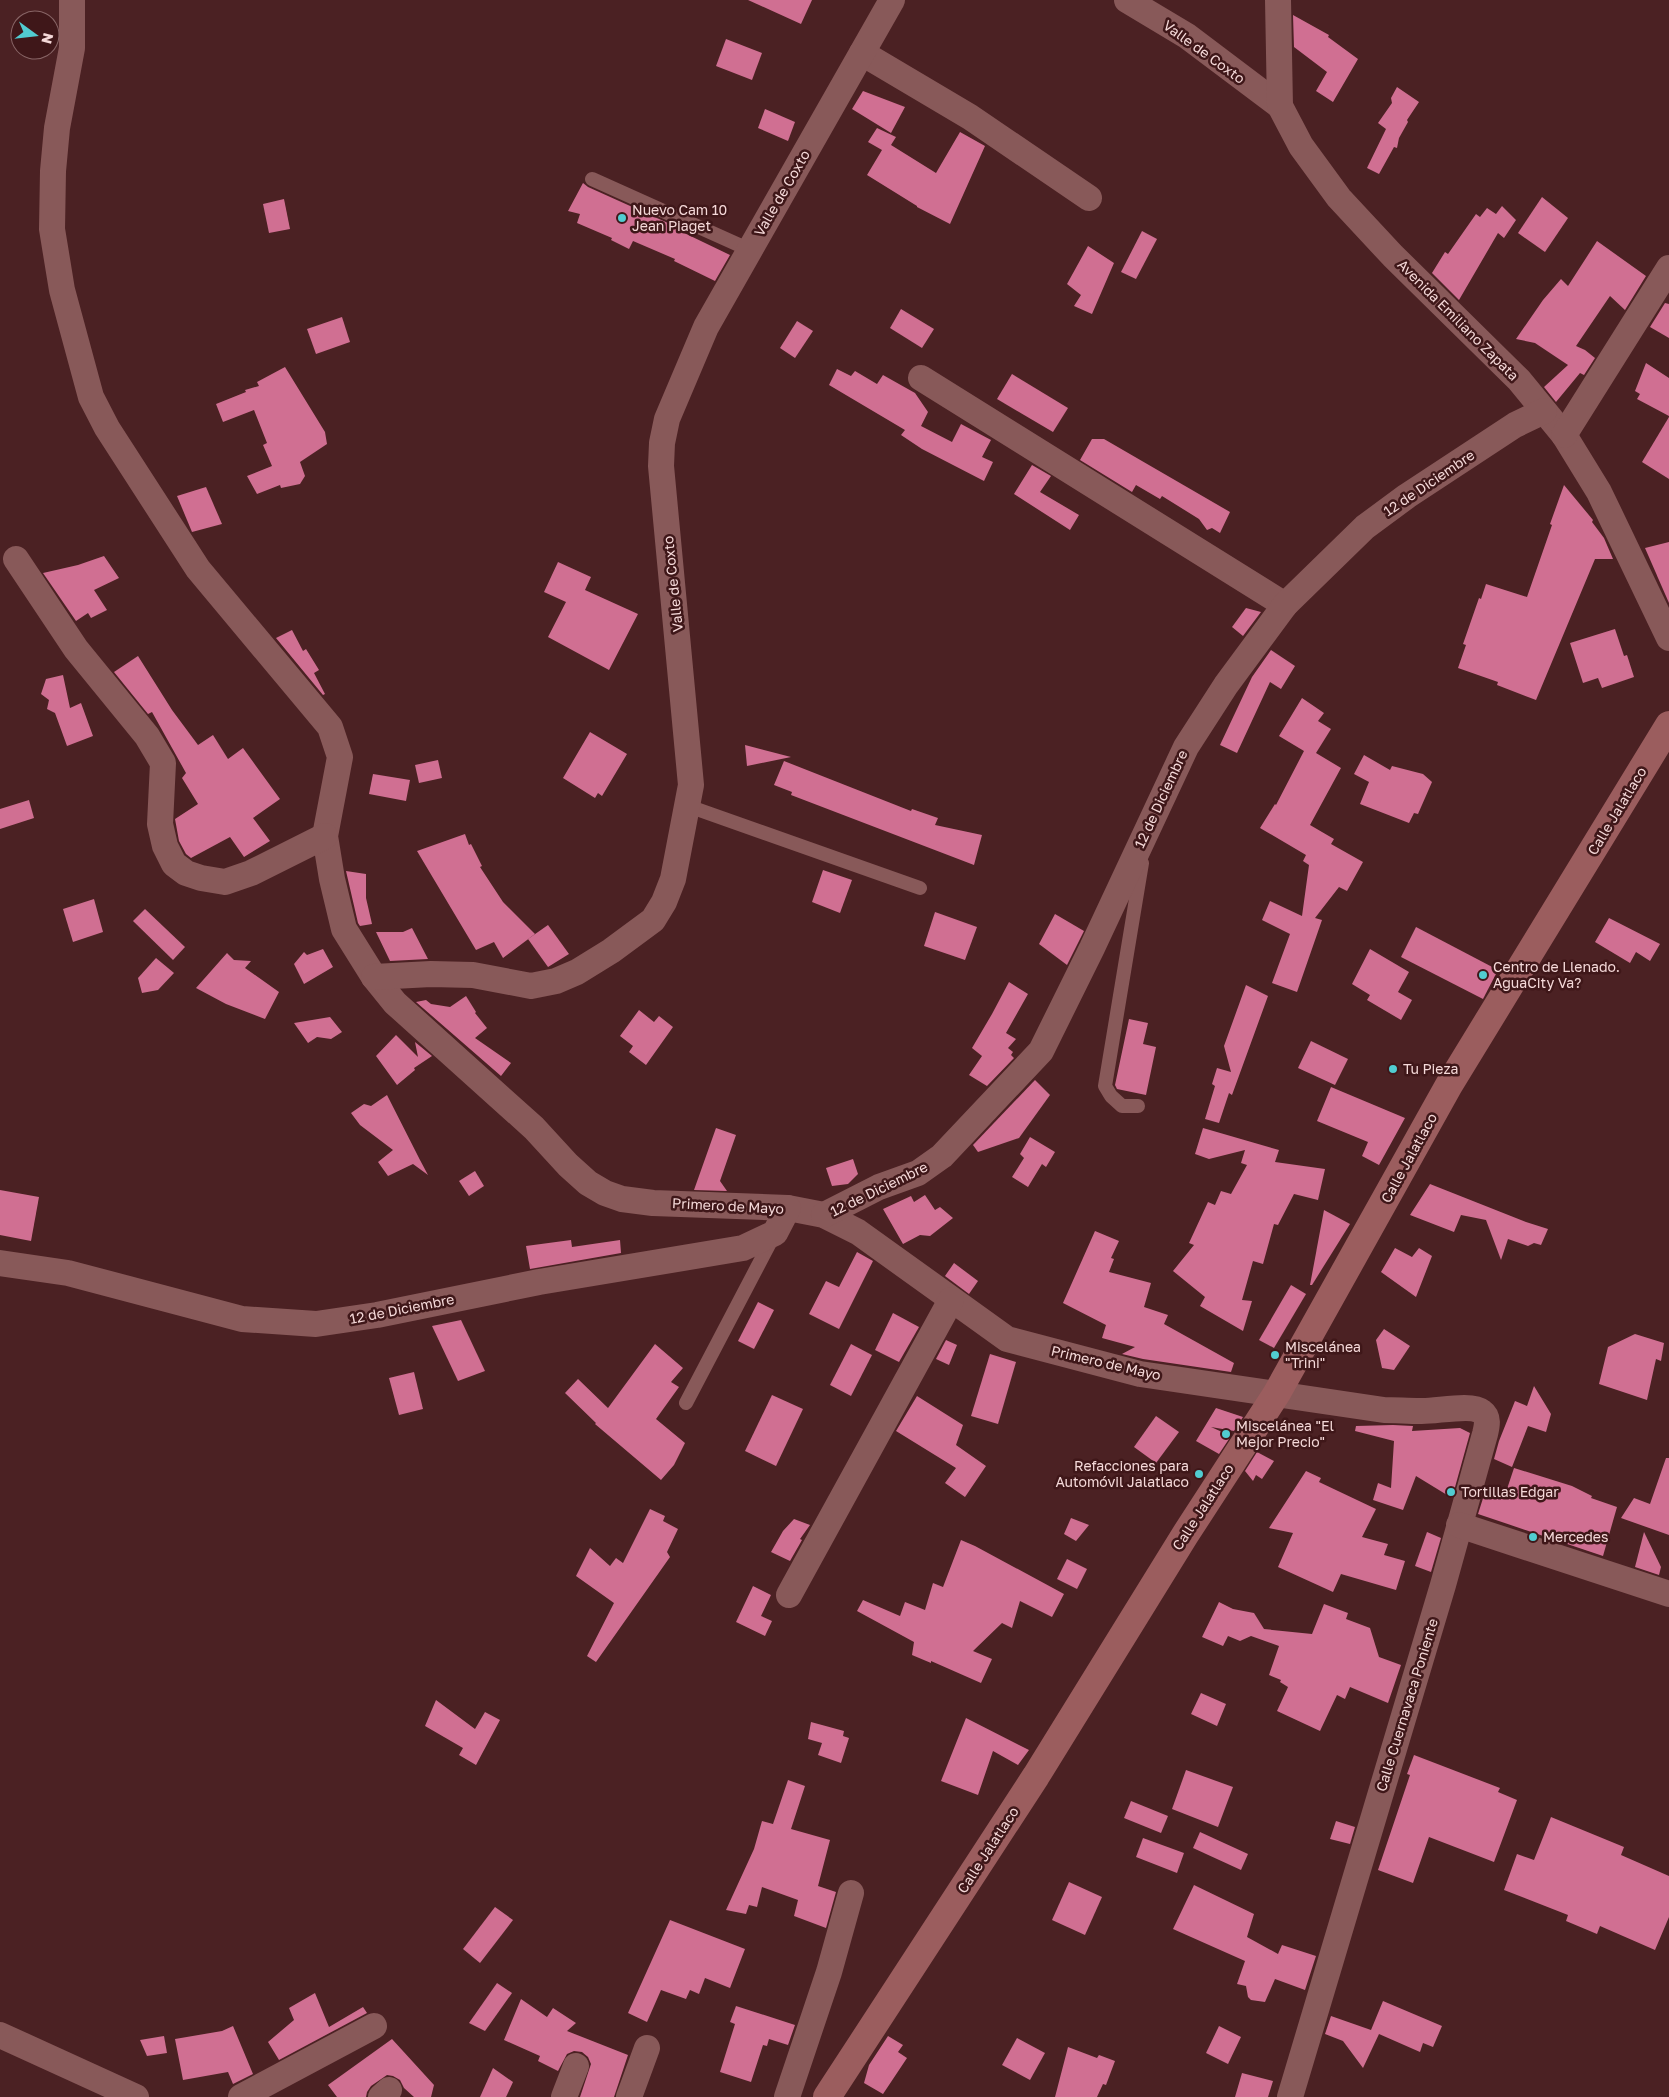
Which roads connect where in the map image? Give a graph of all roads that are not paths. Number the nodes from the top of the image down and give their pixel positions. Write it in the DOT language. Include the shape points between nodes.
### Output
graph roads {
  1 [pos="72,0"];
  2 [pos="892,0"];
  3 [pos="1127,0"];
  4 [pos="1278,0"];
  5 [pos="862,53"];
  6 [pos="1280,106"];
  7 [pos="592,179"];
  8 [pos="1090,198"];
  9 [pos="750,250"];
  10 [pos="1669,268"];
  11 [pos="921,378"];
  12 [pos="1544,411"];
  13 [pos="1564,435"];
  14 [pos="16,559"];
  15 [pos="1285,605"];
  16 [pos="1669,638"];
  17 [pos="1669,726"];
  18 [pos="688,806"];
  19 [pos="1150,823"];
  20 [pos="325,836"];
  21 [pos="920,888"];
  22 [pos="374,978"];
  23 [pos="1138,1106"];
  24 [pos="788,1208"];
  25 [pos="824,1215"];
  26 [pos="775,1233"];
  27 [pos="0,1262"];
  28 [pos="950,1300"];
  29 [pos="1277,1393"];
  30 [pos="686,1402"];
  31 [pos="1460,1525"];
  32 [pos="1669,1594"];
  33 [pos="789,1595"];
  34 [pos="851,1893"];
  35 [pos="374,2026"];
  36 [pos="0,2035"];
  37 [pos="647,2048"];
  38 [pos="576,2066"];
  39 [pos="136,2097"];
  40 [pos="241,2097"];
  41 [pos="564,2097"];
  42 [pos="628,2097"];
  43 [pos="787,2097"];
  44 [pos="827,2097"];
  45 [pos="1290,2097"];
  1 -- 20 [label="street, Primero de Mayo" via="72,48 53,171 52,229 62,290 91,397 107,428 198,569 330,727 340,757"];
  2 -- 5 [label="street, Valle de Coxto"];
  3 -- 6 [label="street, Valle de Coxto" via="1187,36"];
  4 -- 6 [label="street, Avenida Emiliano Zapata"];
  5 -- 8 [label="street" via="970,117"];
  5 -- 9 [label="street, Valle de Coxto"];
  6 -- 12 [label="street, Avenida Emiliano Zapata" via="1301,146 1339,198 1519,380"];
  7 -- 9 [label="lane"];
  9 -- 18 [label="street, Valle de Coxto" via="706,327 667,419 662,443 661,466 690,756"];
  10 -- 13 [label="street"];
  11 -- 15 [label="street"];
  12 -- 13 [label="street, Avenida Emiliano Zapata"];
  12 -- 15 [label="street, 12 de Diciembre" via="1515,425 1406,496 1365,527"];
  13 -- 16 [label="street, Avenida Emiliano Zapata" via="1598,492"];
  14 -- 20 [label="street" via="76,649 147,736 163,763 160,824 165,846 174,864 186,873 224,882 251,873"];
  15 -- 19 [label="street, 12 de Diciembre" via="1186,746"];
  17 -- 29 [label="main road, Calle Jalatlaco" via="1449,1085"];
  18 -- 21 [label="lane"];
  18 -- 22 [label="street, Valle de Coxto" via="673,879 653,920 577,972 531,986 473,975"];
  19 -- 23 [label="lane" via="1105,1086 1122,1106"];
  19 -- 25 [label="street, 12 de Diciembre" via="1041,1051 942,1156 918,1173 879,1187"];
  20 -- 22 [label="street, Primero de Mayo" via="344,929"];
  22 -- 24 [label="street, Primero de Mayo" via="395,1003 534,1128 568,1165 605,1193 653,1203"];
  24 -- 25 [label="street, Primero de Mayo"];
  24 -- 26 [label="street"];
  25 -- 28 [label="street, Primero de Mayo" via="858,1232"];
  26 -- 27 [label="street, 12 de Diciembre" via="742,1248 316,1324 242,1320 68,1274"];
  26 -- 30 [label="lane"];
  28 -- 29 [label="street, Primero de Mayo" via="1007,1339 1140,1374"];
  28 -- 33 [label="street"];
  29 -- 31 [label="street, Primero de Mayo" via="1384,1410 1468,1408 1483,1412 1487,1423 1485,1434"];
  29 -- 44 [label="main road, Calle Jalatlaco" via="1036,1776"];
  31 -- 32 [label="street"];
  31 -- 45 [label="street, Calle Cuernavaca Poniente"];
  34 -- 43 [label="street" via="829,1972"];
  35 -- 40 [label="street"];
  36 -- 39 [label="street"];
  37 -- 42 [label="street"];
  38 -- 41 [label="street"];
}
